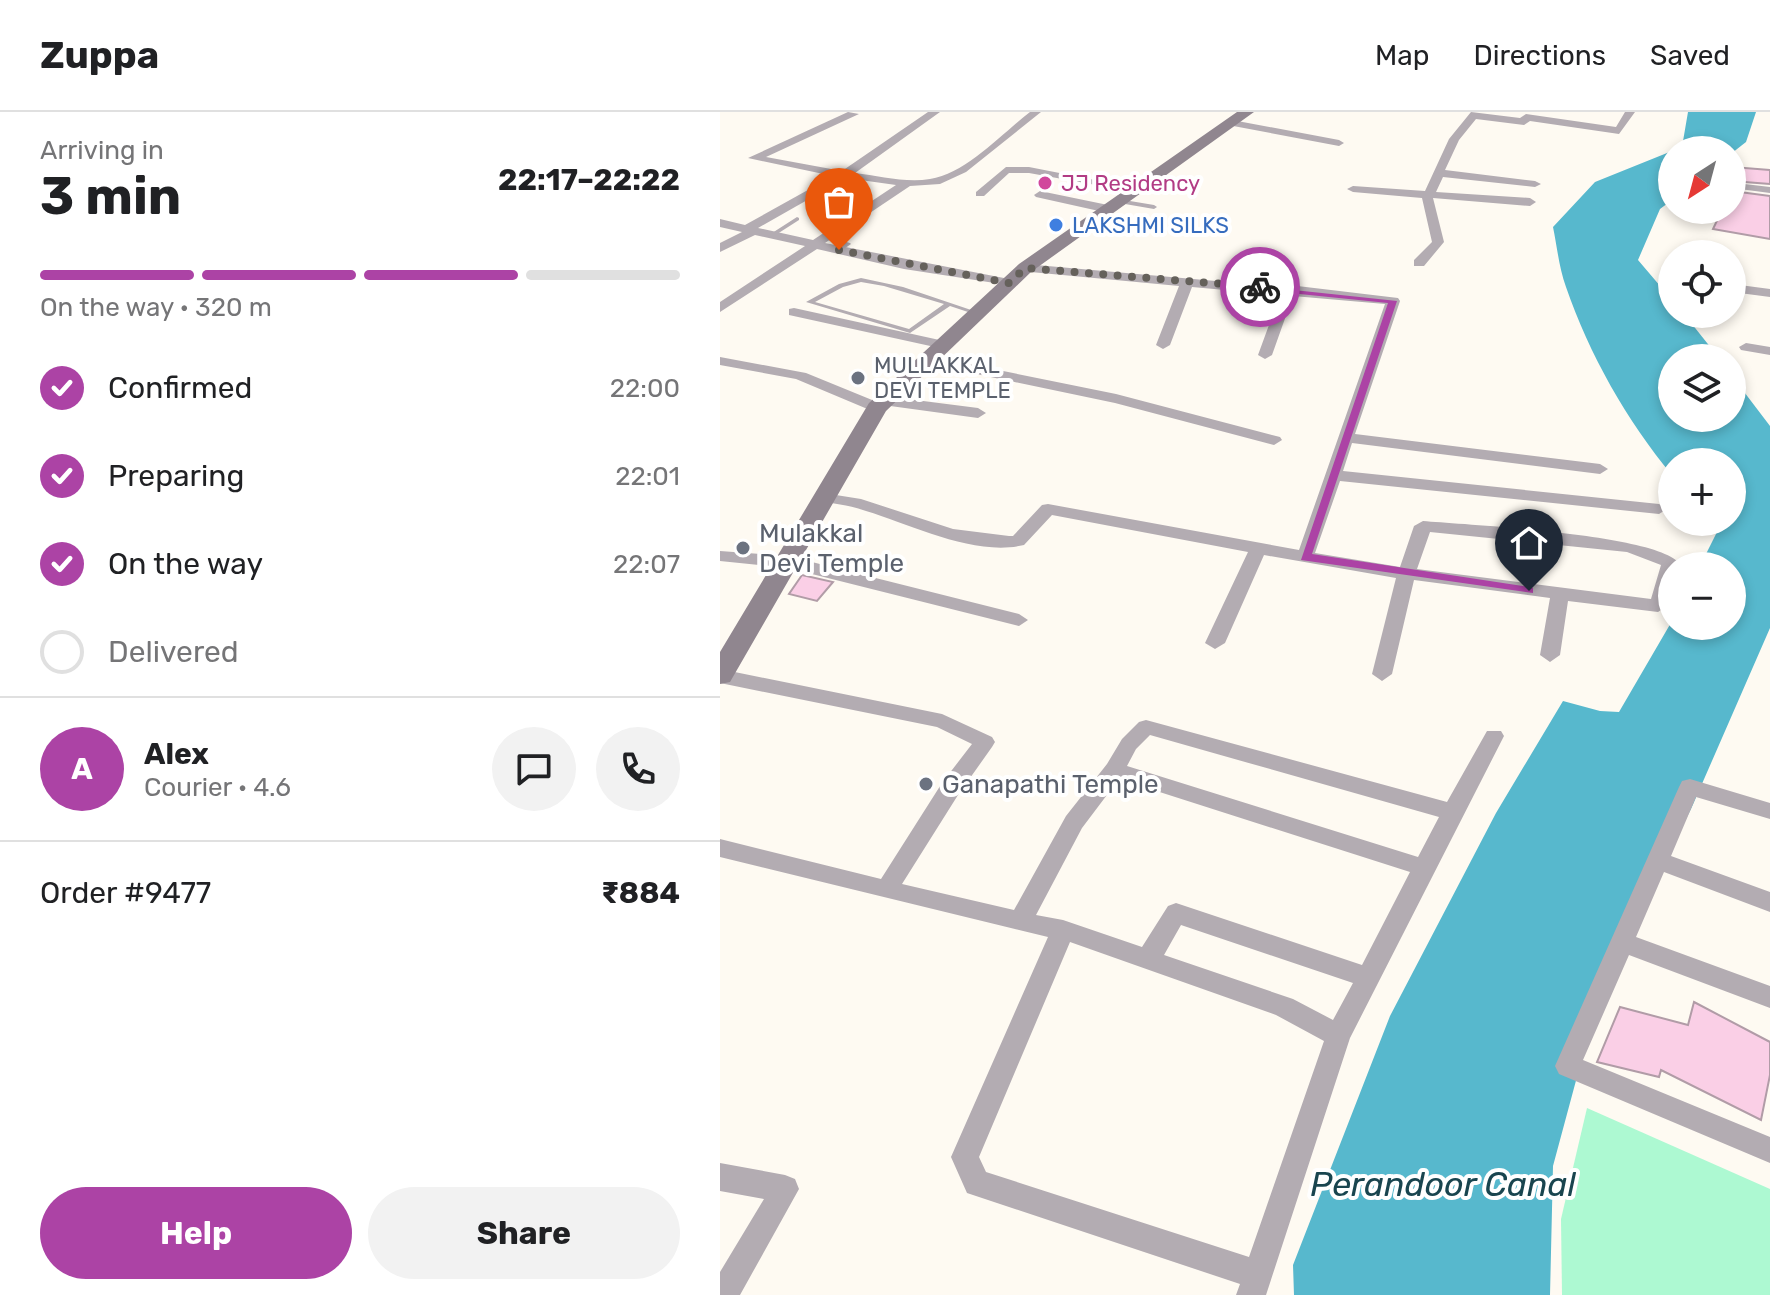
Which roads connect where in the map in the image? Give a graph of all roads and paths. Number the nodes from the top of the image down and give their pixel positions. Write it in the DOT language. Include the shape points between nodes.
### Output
graph roads {
  1 [pos="853,112"];
  2 [pos="935,112"];
  3 [pos="1036,112"];
  4 [pos="1630,112"];
  5 [pos="1473,114"];
  6 [pos="1239,118"];
  7 [pos="1339,143"];
  8 [pos="847,173"];
  9 [pos="1438,173"];
  10 [pos="909,182"];
  11 [pos="1535,184"];
  12 [pos="1746,187"];
  13 [pos="1135,189"];
  14 [pos="1353,189"];
  15 [pos="1770,190"];
  16 [pos="980,194"];
  17 [pos="1429,194"];
  18 [pos="1040,195"];
  19 [pos="1530,202"];
  20 [pos="1154,207"];
  21 [pos="1106,218"];
  22 [pos="797,219"];
  23 [pos="720,223"];
  24 [pos="750,230"];
  25 [pos="772,235"];
  26 [pos="815,245"];
  27 [pos="720,248"];
  28 [pos="1419,263"];
  29 [pos="1025,268"];
  30 [pos="1009,283"];
  31 [pos="1186,284"];
  32 [pos="1289,289"];
  33 [pos="1746,290"];
  34 [pos="1770,293"];
  35 [pos="948,304"];
  36 [pos="720,308"];
  37 [pos="794,312"];
  38 [pos="977,313"];
  39 [pos="944,345"];
  40 [pos="1163,345"];
  41 [pos="1746,347"];
  42 [pos="1770,351"];
  43 [pos="1265,355"];
  44 [pos="929,360"];
  45 [pos="720,361"];
  46 [pos="880,404"];
  47 [pos="978,413"];
  48 [pos="1346,438"];
  49 [pos="1274,440"];
  50 [pos="1600,469"];
  51 [pos="1334,475"];
  52 [pos="823,496"];
  53 [pos="1658,509"];
  54 [pos="1258,548"];
  55 [pos="720,556"];
  56 [pos="1305,557"];
  57 [pos="788,562"];
  58 [pos="1407,573"];
  59 [pos="1560,595"];
  60 [pos="1019,620"];
  61 [pos="1215,643"];
  62 [pos="1550,655"];
  63 [pos="1382,674"];
  64 [pos="720,676"];
  65 [pos="1494,736"];
  66 [pos="1114,770"];
  67 [pos="1770,811"];
  68 [pos="1452,812"];
  69 [pos="720,848"];
  70 [pos="1658,860"];
  71 [pos="1425,868"];
  72 [pos="887,889"];
  73 [pos="1770,902"];
  74 [pos="1020,922"];
  75 [pos="1063,930"];
  76 [pos="1622,942"];
  77 [pos="1148,959"];
  78 [pos="1367,977"];
  79 [pos="1770,997"];
  80 [pos="1338,1036"];
  81 [pos="1770,1150"];
  82 [pos="720,1177"];
  83 [pos="1255,1285"];
  84 [pos="723,1295"];
  1 -- 8 [label="street" via="754,158"];
  2 -- 8 [label="street"];
  3 -- 10 [label="street" via="957,174 933,184"];
  4 -- 5 [label="street" via="1619,131"];
  5 -- 9 [label="street"];
  6 -- 7 [label="street"];
  6 -- 13 [label="main road"];
  8 -- 10 [label="street"];
  8 -- 24 [label="street"];
  9 -- 11 [label="street"];
  9 -- 17 [label="street"];
  10 -- 26 [label="street"];
  12 -- 15 [label="street"];
  13 -- 16 [label="street" via="1006,170"];
  13 -- 21 [label="main road"];
  14 -- 17 [label="street"];
  17 -- 19 [label="street"];
  17 -- 28 [label="street" via="1428,212 1438,242"];
  18 -- 21 [label="street"];
  20 -- 21 [label="lane" via="1124,202"];
  21 -- 29 [label="main road"];
  22 -- 25 [label="lane"];
  23 -- 24 [label="street"];
  24 -- 25 [label="street"];
  24 -- 27 [label="street"];
  25 -- 26 [label="street"];
  26 -- 30 [label="street" via="836,245"];
  26 -- 36 [label="street"];
  29 -- 30 [label="main road"];
  29 -- 31 [label="street"];
  30 -- 38 [label="main road"];
  31 -- 32 [label="street"];
  31 -- 40 [label="street"];
  32 -- 43 [label="street"];
  32 -- 48 [label="street" via="1393,301"];
  33 -- 34 [label="street"];
  35 -- 35 [label="lane" via="864,280 809,302 910,331"];
  35 -- 38 [label="lane"];
  37 -- 39 [label="street"];
  38 -- 39 [label="main road"];
  39 -- 44 [label="main road"];
  41 -- 42 [label="street"];
  44 -- 46 [label="main road"];
  44 -- 49 [label="street" via="1116,399"];
  45 -- 46 [label="street" via="804,376"];
  46 -- 47 [label="street"];
  46 -- 52 [label="main road"];
  48 -- 50 [label="street"];
  48 -- 51 [label="street"];
  51 -- 53 [label="street"];
  51 -- 56 [label="street"];
  52 -- 54 [label="street" via="863,501 947,533 988,540 1018,541 1048,509"];
  52 -- 57 [label="main road"];
  54 -- 56 [label="street"];
  54 -- 61 [label="street"];
  55 -- 57 [label="street"];
  56 -- 58 [label="street"];
  57 -- 60 [label="street"];
  57 -- 64 [label="main road"];
  58 -- 59 [label="street"];
  58 -- 59 [label="street" via="1423,526 1628,547 1670,563 1658,606"];
  58 -- 63 [label="street"];
  59 -- 62 [label="street"];
  64 -- 72 [label="street" via="942,721 985,742"];
  65 -- 68 [label="street"];
  66 -- 68 [label="street" via="1146,727"];
  66 -- 71 [label="street"];
  66 -- 74 [label="street" via="1074,822"];
  67 -- 70 [label="street" via="1690,787"];
  68 -- 71 [label="street"];
  69 -- 72 [label="street"];
  70 -- 73 [label="street"];
  70 -- 76 [label="street"];
  71 -- 78 [label="street"];
  72 -- 74 [label="street"];
  74 -- 75 [label="street"];
  75 -- 77 [label="street"];
  75 -- 83 [label="street" via="965,1157 977,1183"];
  76 -- 79 [label="street"];
  76 -- 81 [label="street" via="1568,1066"];
  77 -- 78 [label="street" via="1176,913"];
  77 -- 80 [label="street" via="1284,1007"];
  78 -- 80 [label="street"];
  80 -- 83 [label="street"];
  82 -- 84 [label="street" via="785,1189"];
}
